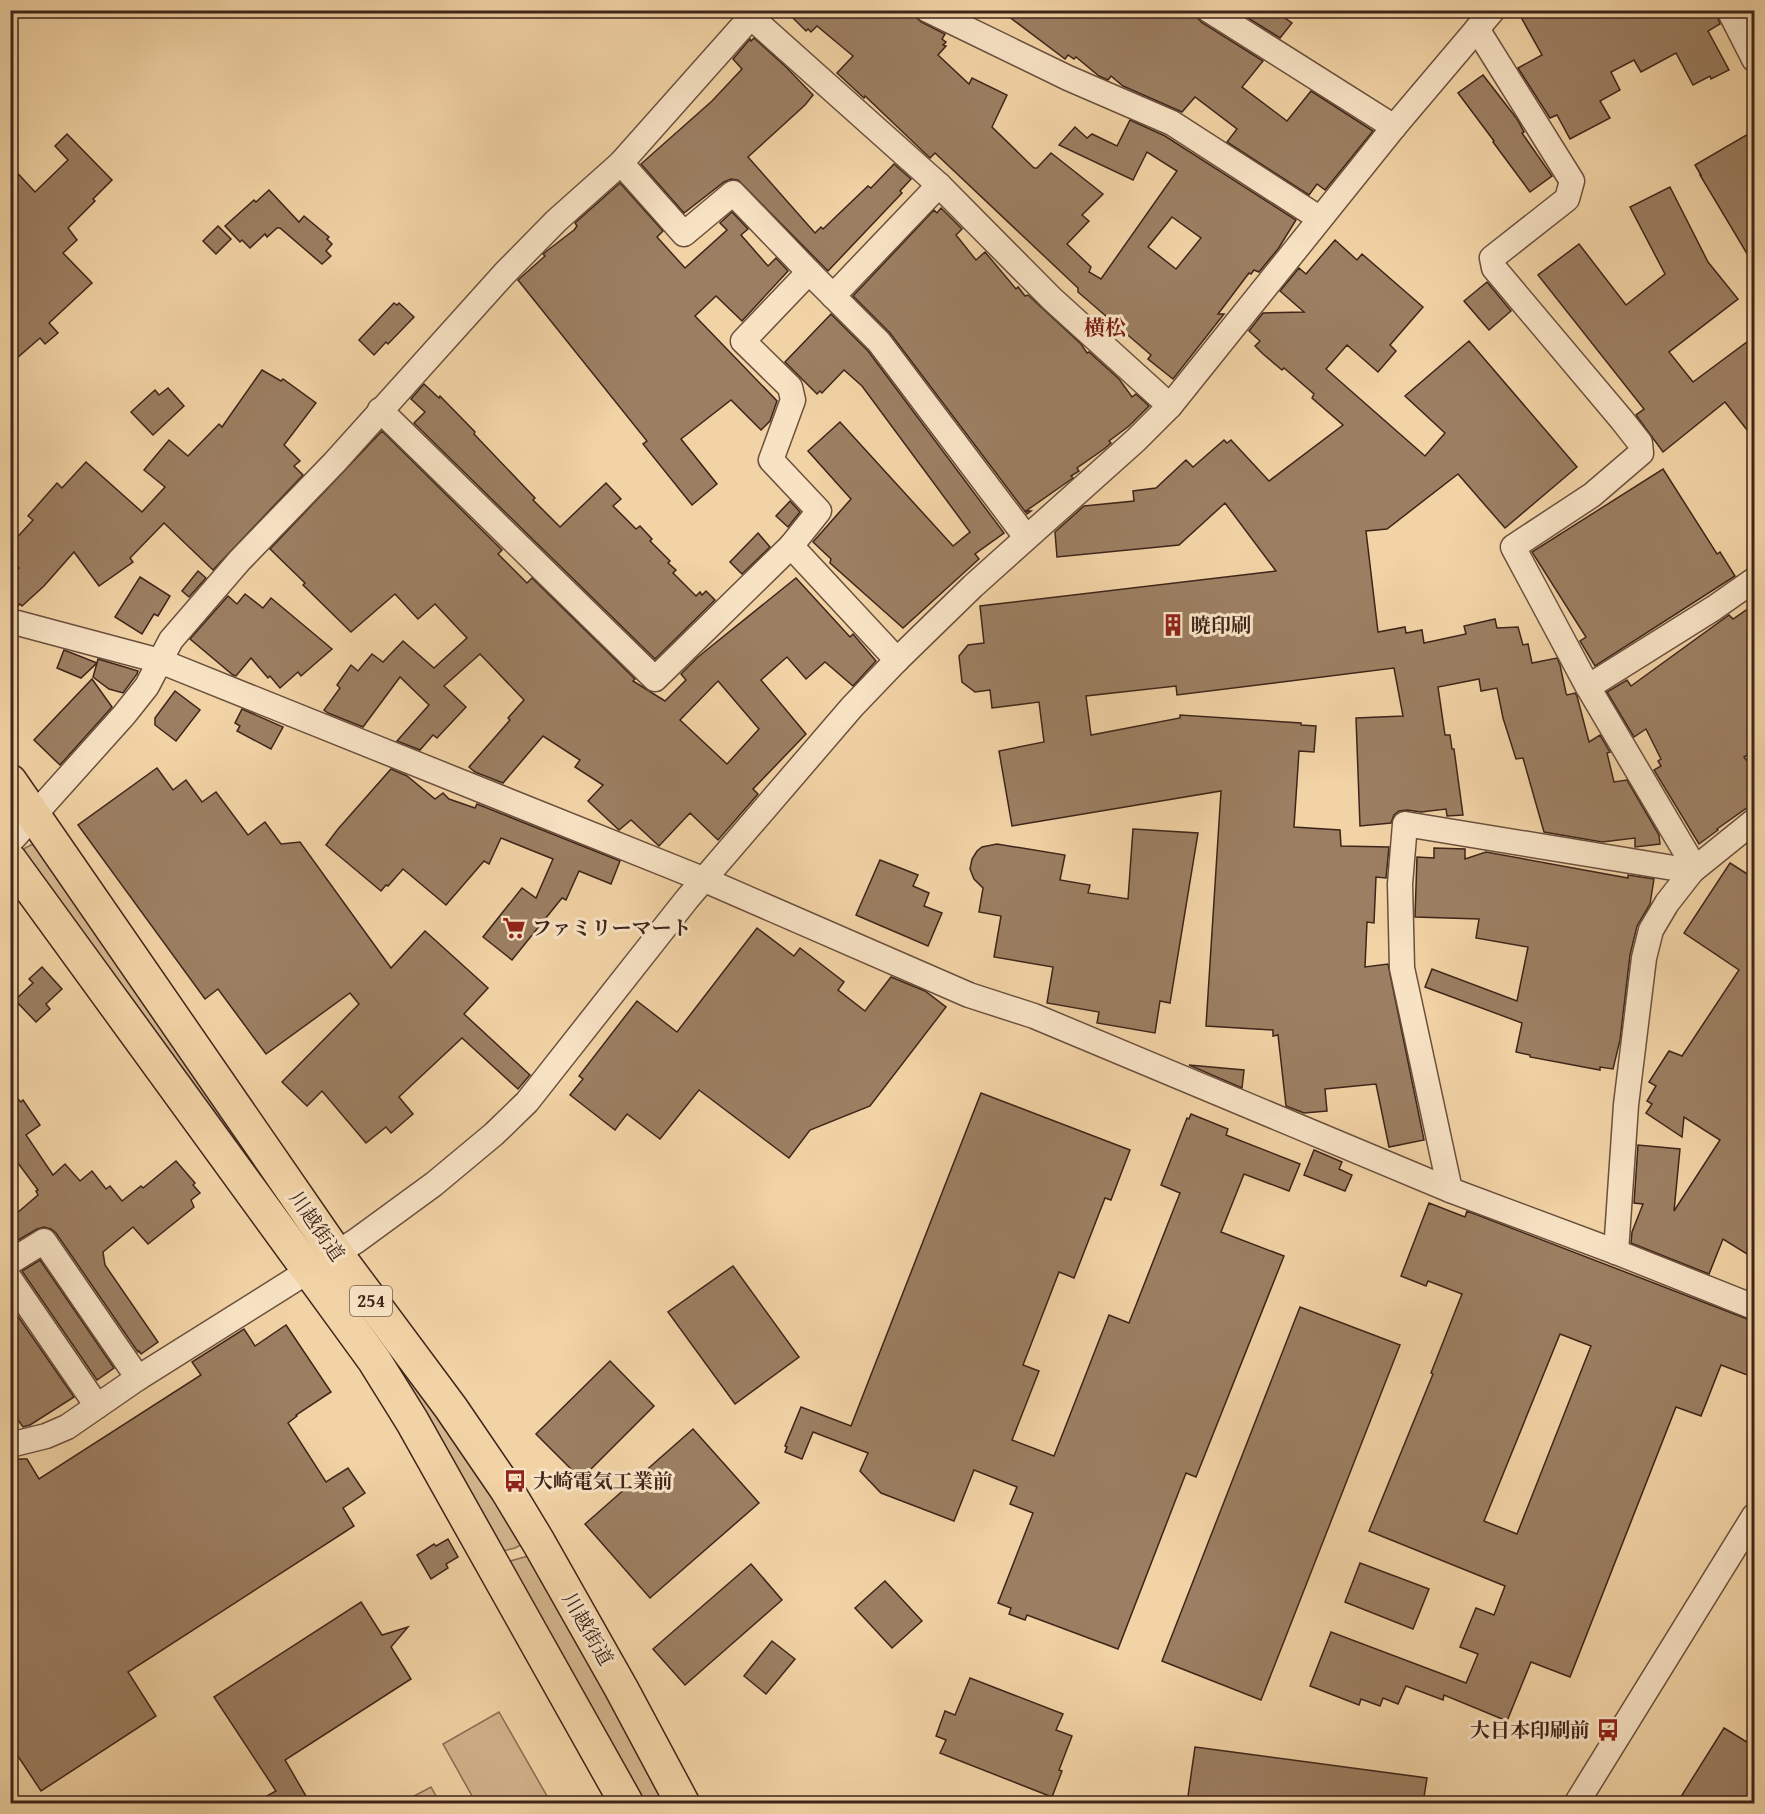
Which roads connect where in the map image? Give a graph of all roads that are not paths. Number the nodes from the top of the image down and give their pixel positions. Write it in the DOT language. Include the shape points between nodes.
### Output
graph roads {
  1 [pos="928,10"];
  2 [pos="1209,10"];
  3 [pos="1493,10"];
  4 [pos="1729,10"];
  5 [pos="754,14"];
  6 [pos="1477,29"];
  7 [pos="1755,59"];
  8 [pos="1394,127"];
  9 [pos="621,163"];
  10 [pos="939,185"];
  11 [pos="1319,218"];
  12 [pos="808,272"];
  13 [pos="833,296"];
  14 [pos="1170,406"];
  15 [pos="380,410"];
  16 [pos="1026,537"];
  17 [pos="791,546"];
  18 [pos="1755,580"];
  19 [pos="10,621"];
  20 [pos="897,660"];
  21 [pos="160,662"];
  22 [pos="1588,687"];
  23 [pos="10,781"];
  24 [pos="33,815"];
  25 [pos="1755,821"];
  26 [pos="12,861"];
  27 [pos="1693,869"];
  28 [pos="705,880"];
  29 [pos="1450,1190"];
  30 [pos="1616,1252"];
  31 [pos="322,1261"];
  32 [pos="10,1262"];
  33 [pos="10,1279"];
  34 [pos="1755,1307"];
  35 [pos="138,1378"];
  36 [pos="97,1406"];
  37 [pos="15,1439"];
  38 [pos="1755,1516"];
  39 [pos="627,1803"];
  40 [pos="683,1803"];
  41 [pos="1576,1803"];
  1 -- 11 [label="street" via="1172,123"];
  2 -- 8 [label="street"];
  3 -- 6 [label="street"];
  4 -- 7 [label="street"];
  5 -- 9 [label="street"];
  5 -- 10 [label="street"];
  6 -- 8 [label="street"];
  6 -- 22 [label="street" via="1572,181 1567,198 1492,258 1494,268 1640,443 1641,453 1592,495 1513,547"];
  8 -- 11 [label="street"];
  9 -- 12 [label="street" via="684,234 733,193"];
  9 -- 15 [label="street" via="504,274"];
  10 -- 13 [label="street"];
  10 -- 14 [label="street" via="1052,299"];
  11 -- 14 [label="street"];
  12 -- 13 [label="street"];
  12 -- 17 [label="street" via="743,341 790,387 794,400 771,460 819,511"];
  13 -- 16 [label="street" via="879,342"];
  14 -- 16 [label="street"];
  15 -- 17 [label="street" via="655,679"];
  15 -- 21 [label="street" via="240,560 171,640"];
  16 -- 20 [label="street"];
  17 -- 20 [label="street"];
  18 -- 22 [label="street"];
  19 -- 21 [label="street"];
  20 -- 28 [label="street"];
  21 -- 24 [label="street" via="124,715"];
  21 -- 28 [label="street"];
  22 -- 27 [label="street"];
  23 -- 24 [label="highway, 川越街道 / 254"];
  24 -- 26 [label="street"];
  24 -- 31 [label="highway, 川越街道 / 254"];
  25 -- 27 [label="street"];
  26 -- 31 [label="highway, 川越街道 / 254"];
  27 -- 29 [label="street" via="1405,824 1400,884 1402,968"];
  27 -- 30 [label="street" via="1651,930 1644,958 1626,1105"];
  28 -- 29 [label="street" via="969,995 1034,1016"];
  28 -- 31 [label="street" via="527,1102 434,1184"];
  29 -- 30 [label="street"];
  30 -- 34 [label="street"];
  31 -- 35 [label="street"];
  31 -- 39 [label="highway, 川越街道 / 254" via="374,1360"];
  31 -- 40 [label="highway, 川越街道 / 254" via="451,1408 507,1490"];
  32 -- 35 [label="street" via="44,1241"];
  33 -- 36 [label="street"];
  35 -- 36 [label="street"];
  36 -- 37 [label="street" via="67,1427"];
  38 -- 41 [label="street"];
}
